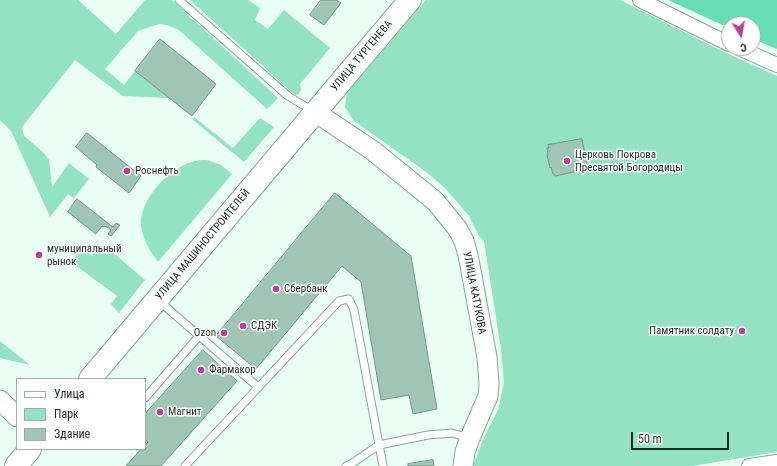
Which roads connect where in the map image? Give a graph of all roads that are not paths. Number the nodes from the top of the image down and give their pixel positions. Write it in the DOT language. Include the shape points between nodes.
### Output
graph roads {
  1 [pos="180,0"];
  2 [pos="410,0"];
  3 [pos="640,0"];
  4 [pos="721,40"];
  5 [pos="757,56"];
  6 [pos="777,65"];
  7 [pos="315,112"];
  8 [pos="157,300"];
  9 [pos="199,336"];
  10 [pos="96,377"];
  11 [pos="258,387"];
  12 [pos="146,397"];
  13 [pos="0,400"];
  14 [pos="16,416"];
  15 [pos="470,438"];
  16 [pos="379,445"];
  17 [pos="29,450"];
  18 [pos="777,462"];
  19 [pos="16,466"];
  20 [pos="186,466"];
  21 [pos="346,466"];
  22 [pos="383,466"];
  23 [pos="463,466"];
  24 [pos="749,466"];
  1 -- 7 [label="lane" via="288,96"];
  2 -- 7 [label="main road, УЛИЦА ТУРГЕНЕВА"];
  3 -- 4 [label="street"];
  5 -- 6 [label="street"];
  7 -- 8 [label="main road, УЛИЦА МАШИНОСТРОИТЕЛЕЙ"];
  7 -- 15 [label="street, УЛИЦА КАТУКОВА" via="372,150 435,201 464,241 487,357 489,384 488,396"];
  8 -- 9 [label="lane"];
  8 -- 10 [label="main road, УЛИЦА МАШИНОСТРОИТЕЛЕЙ"];
  9 -- 11 [label="lane"];
  9 -- 12 [label="lane"];
  11 -- 16 [label="lane" via="339,301 349,299 354,310"];
  11 -- 20 [label="lane"];
  13 -- 14 [label="street"];
  15 -- 16 [label="lane" via="452,433"];
  15 -- 23 [label="street, УЛИЦА КАТУКОВА"];
  16 -- 21 [label="lane"];
  16 -- 22 [label="lane"];
  17 -- 19 [label="main road"];
  18 -- 24 [label="street"];
}
